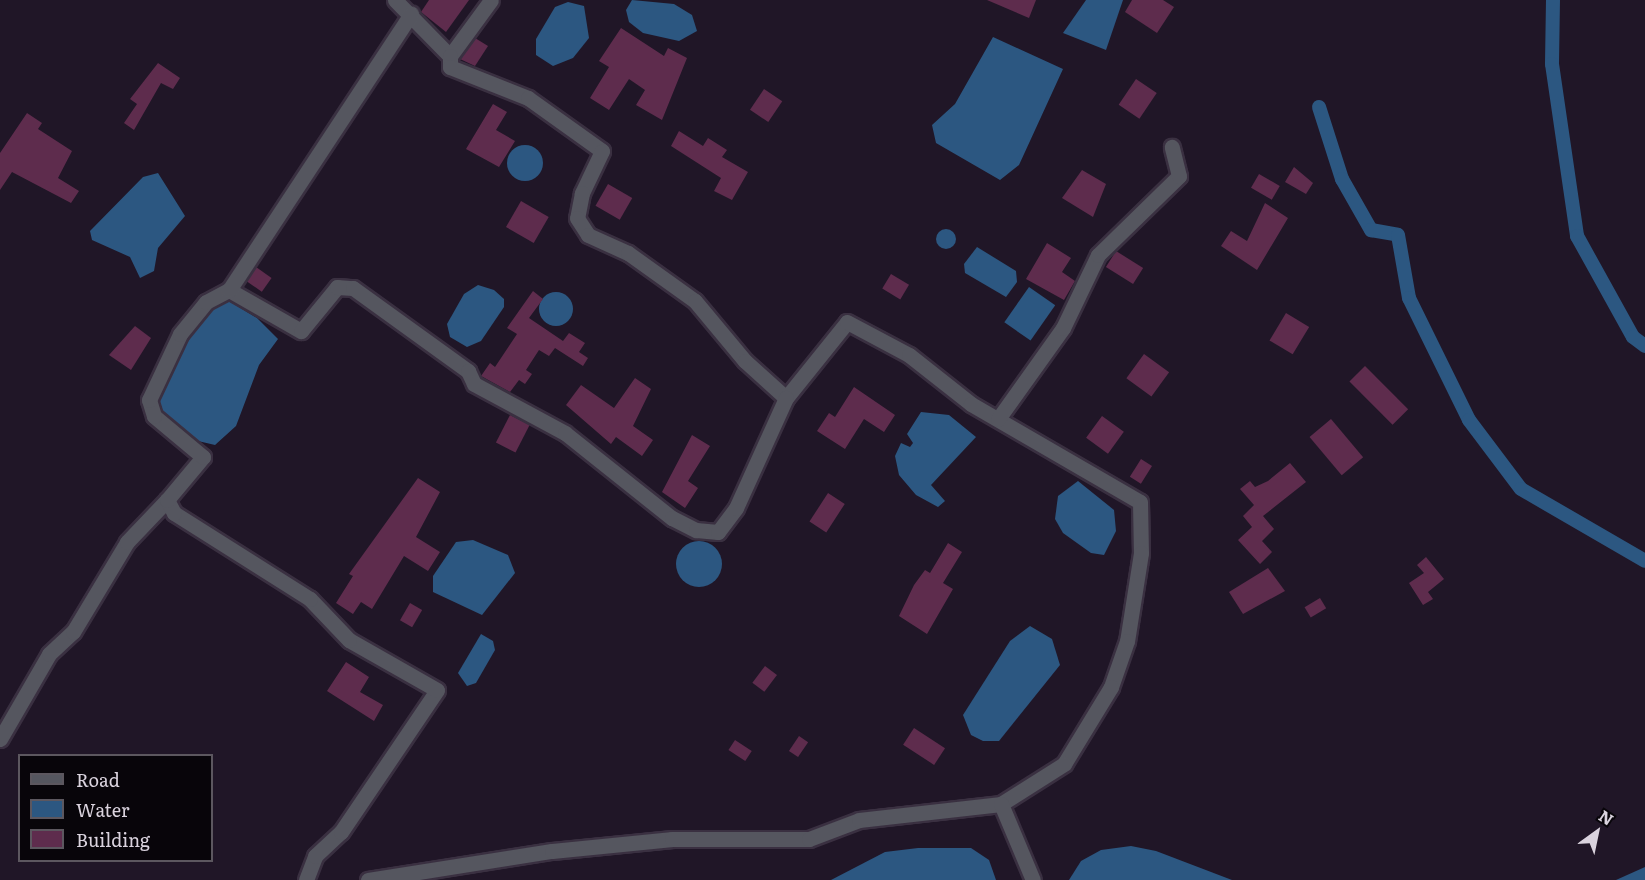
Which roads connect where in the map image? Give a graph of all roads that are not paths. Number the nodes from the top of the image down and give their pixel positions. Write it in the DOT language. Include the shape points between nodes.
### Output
graph roads {
  1 [pos="395,0"];
  2 [pos="491,0"];
  3 [pos="411,14"];
  4 [pos="450,56"];
  5 [pos="1172,147"];
  6 [pos="229,290"];
  7 [pos="786,398"];
  8 [pos="998,419"];
  9 [pos="167,500"];
  10 [pos="0,739"];
  11 [pos="1001,804"];
  12 [pos="306,880"];
  13 [pos="368,880"];
  14 [pos="1033,880"];
  1 -- 3 [label="street"];
  2 -- 4 [label="street"];
  3 -- 4 [label="street"];
  3 -- 6 [label="street"];
  4 -- 7 [label="street" via="450,67 528,98 602,151 582,193 578,218 588,236 628,253 686,294"];
  5 -- 8 [label="street" via="1179,176 1098,255 1063,328"];
  6 -- 7 [label="street" via="301,331 337,287 353,288 468,371 474,384 565,433 672,518 696,530 718,532 736,508"];
  6 -- 9 [label="street" via="206,302 180,334 149,400 154,416 202,457"];
  7 -- 8 [label="street" via="846,322 909,355"];
  8 -- 11 [label="street" via="1140,502 1141,553 1127,641 1111,687 1064,764"];
  9 -- 10 [label="street" via="127,542 73,632 49,654"];
  9 -- 12 [label="street" via="174,513 310,599 349,640 437,690 341,832 315,856"];
  11 -- 13 [label="street" via="859,820 809,839 672,839 552,851"];
  11 -- 14 [label="street"];
}
